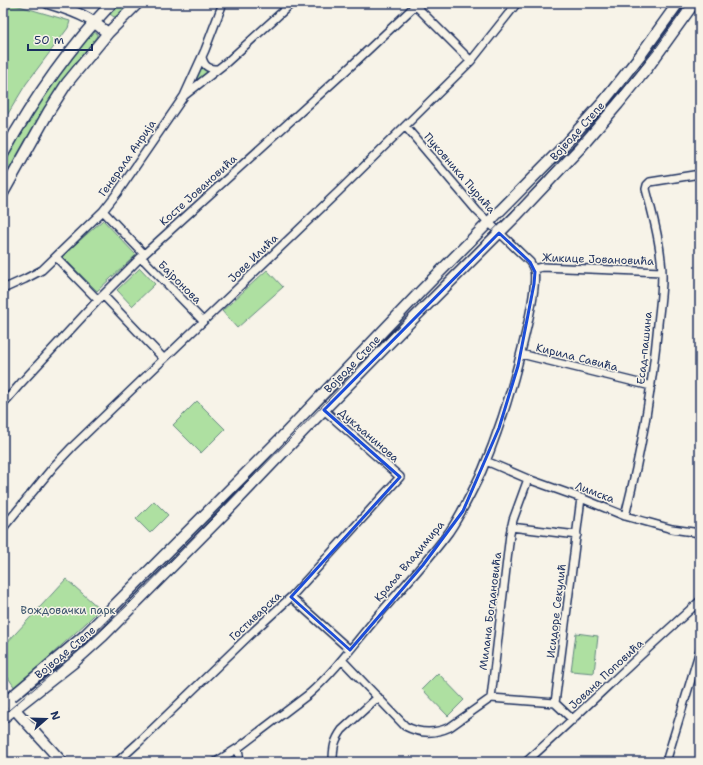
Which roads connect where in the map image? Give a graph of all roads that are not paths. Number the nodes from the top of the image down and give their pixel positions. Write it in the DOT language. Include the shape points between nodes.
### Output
graph roads {
  1 [pos="48,3"];
  2 [pos="112,3"];
  3 [pos="138,3"];
  4 [pos="223,3"];
  5 [pos="292,3"];
  6 [pos="517,3"];
  7 [pos="678,3"];
  8 [pos="694,3"];
  9 [pos="416,4"];
  10 [pos="94,23"];
  11 [pos="108,33"];
  12 [pos="202,57"];
  13 [pos="471,61"];
  14 [pos="217,69"];
  15 [pos="184,96"];
  16 [pos="405,126"];
  17 [pos="3,154"];
  18 [pos="700,174"];
  19 [pos="3,193"];
  20 [pos="103,211"];
  21 [pos="489,223"];
  22 [pos="499,233"];
  23 [pos="142,256"];
  24 [pos="56,257"];
  25 [pos="532,265"];
  26 [pos="662,272"];
  27 [pos="3,289"];
  28 [pos="100,297"];
  29 [pos="203,321"];
  30 [pos="521,354"];
  31 [pos="164,359"];
  32 [pos="652,386"];
  33 [pos="3,404"];
  34 [pos="324,410"];
  35 [pos="486,461"];
  36 [pos="400,477"];
  37 [pos="528,479"];
  38 [pos="581,498"];
  39 [pos="625,516"];
  40 [pos="511,527"];
  41 [pos="3,528"];
  42 [pos="700,533"];
  43 [pos="577,535"];
  44 [pos="291,597"];
  45 [pos="700,601"];
  46 [pos="350,650"];
  47 [pos="700,650"];
  48 [pos="342,660"];
  49 [pos="378,697"];
  50 [pos="491,698"];
  51 [pos="5,702"];
  52 [pos="555,703"];
  53 [pos="14,709"];
  54 [pos="3,718"];
  55 [pos="573,720"];
  56 [pos="238,748"];
  57 [pos="62,762"];
  58 [pos="117,762"];
  59 [pos="216,762"];
  60 [pos="240,762"];
  61 [pos="333,762"];
  62 [pos="526,762"];
  63 [pos="666,762"];
  1 -- 10 [label="main road" via="81,15"];
  2 -- 10 [label="main road"];
  3 -- 11 [label="main road"];
  4 -- 12 [label="street, Генерала Анрија"];
  5 -- 14 [label="street"];
  6 -- 13 [label="street, Јове Илића"];
  7 -- 21 [label="main road, Војводе Степе" via="604,101"];
  8 -- 22 [label="main road, Војводе Степе" via="618,104"];
  9 -- 13 [label="street"];
  9 -- 23 [label="street, Косте Јовановића" via="352,66"];
  10 -- 11 [label="main road"];
  10 -- 17 [label="main road" via="40,92"];
  11 -- 19 [label="main road" via="67,83"];
  12 -- 14 [label="street" via="206,66"];
  12 -- 15 [label="street, Генерала Анрија"];
  13 -- 16 [label="street, Јове Илића"];
  14 -- 15 [label="street"];
  15 -- 20 [label="street, Генерала Анрија"];
  16 -- 21 [label="street, Пуковника Пурића"];
  16 -- 29 [label="street, Јове Илића"];
  18 -- 26 [label="street, Есад-пашина" via="650,182 647,185"];
  20 -- 23 [label="street, Бајронова"];
  20 -- 24 [label="street, Генерала Анрија"];
  21 -- 22 [label="street, Пуковника Пурића"];
  21 -- 51 [label="main road, Војводе Степе" via="84,636"];
  22 -- 25 [label="street"];
  22 -- 34 [label="main road, Војводе Степе"];
  23 -- 28 [label="street, Косте Јовановића"];
  23 -- 29 [label="street, Бајронова"];
  24 -- 27 [label="street, Генерала Анрија" via="42,270"];
  24 -- 28 [label="street"];
  25 -- 26 [label="street, Жикице Јовановића"];
  25 -- 30 [label="street, Краља Владимира" via="535,278 533,296"];
  26 -- 32 [label="street, Есад-пашина"];
  28 -- 31 [label="street"];
  28 -- 33 [label="street, Косте Јовановића"];
  29 -- 31 [label="street, Јове Илића"];
  30 -- 32 [label="street, Кирила Савића"];
  30 -- 35 [label="street, Краља Владимира" via="508,401"];
  31 -- 41 [label="street, Јове Илића" via="54,466"];
  32 -- 39 [label="street, Есад-пашина"];
  34 -- 36 [label="street, Дукљанинова"];
  34 -- 53 [label="main road, Војводе Степе" via="103,636"];
  35 -- 37 [label="street, Лимска"];
  35 -- 46 [label="street, Краља Владимира" via="463,511 449,532"];
  36 -- 44 [label="street, Гостиварска"];
  37 -- 38 [label="street, Лимска"];
  37 -- 40 [label="street, Милана Богдановића"];
  38 -- 39 [label="street, Лимска"];
  38 -- 43 [label="street, Исидоре Секулић"];
  39 -- 42 [label="street, Лимска" via="672,529"];
  40 -- 43 [label="street"];
  40 -- 50 [label="street, Милана Богдановића"];
  43 -- 52 [label="street, Исидоре Секулић"];
  44 -- 46 [label="street"];
  44 -- 58 [label="street, Гостиварска"];
  45 -- 55 [label="street, Јована Поповића"];
  46 -- 48 [label="street, Краља Владимира"];
  47 -- 63 [label="street"];
  48 -- 49 [label="street"];
  48 -- 56 [label="street, Краља Владимира" via="320,685"];
  49 -- 50 [label="street" via="405,726 422,732 450,727"];
  49 -- 61 [label="street" via="342,730 334,744"];
  50 -- 52 [label="street"];
  51 -- 53 [label="main road"];
  52 -- 55 [label="street"];
  53 -- 54 [label="main road, Војводе Степе"];
  53 -- 57 [label="main road"];
  55 -- 62 [label="street, Јована Поповића"];
  56 -- 59 [label="street, Краља Владимира"];
  56 -- 60 [label="street"];
}
